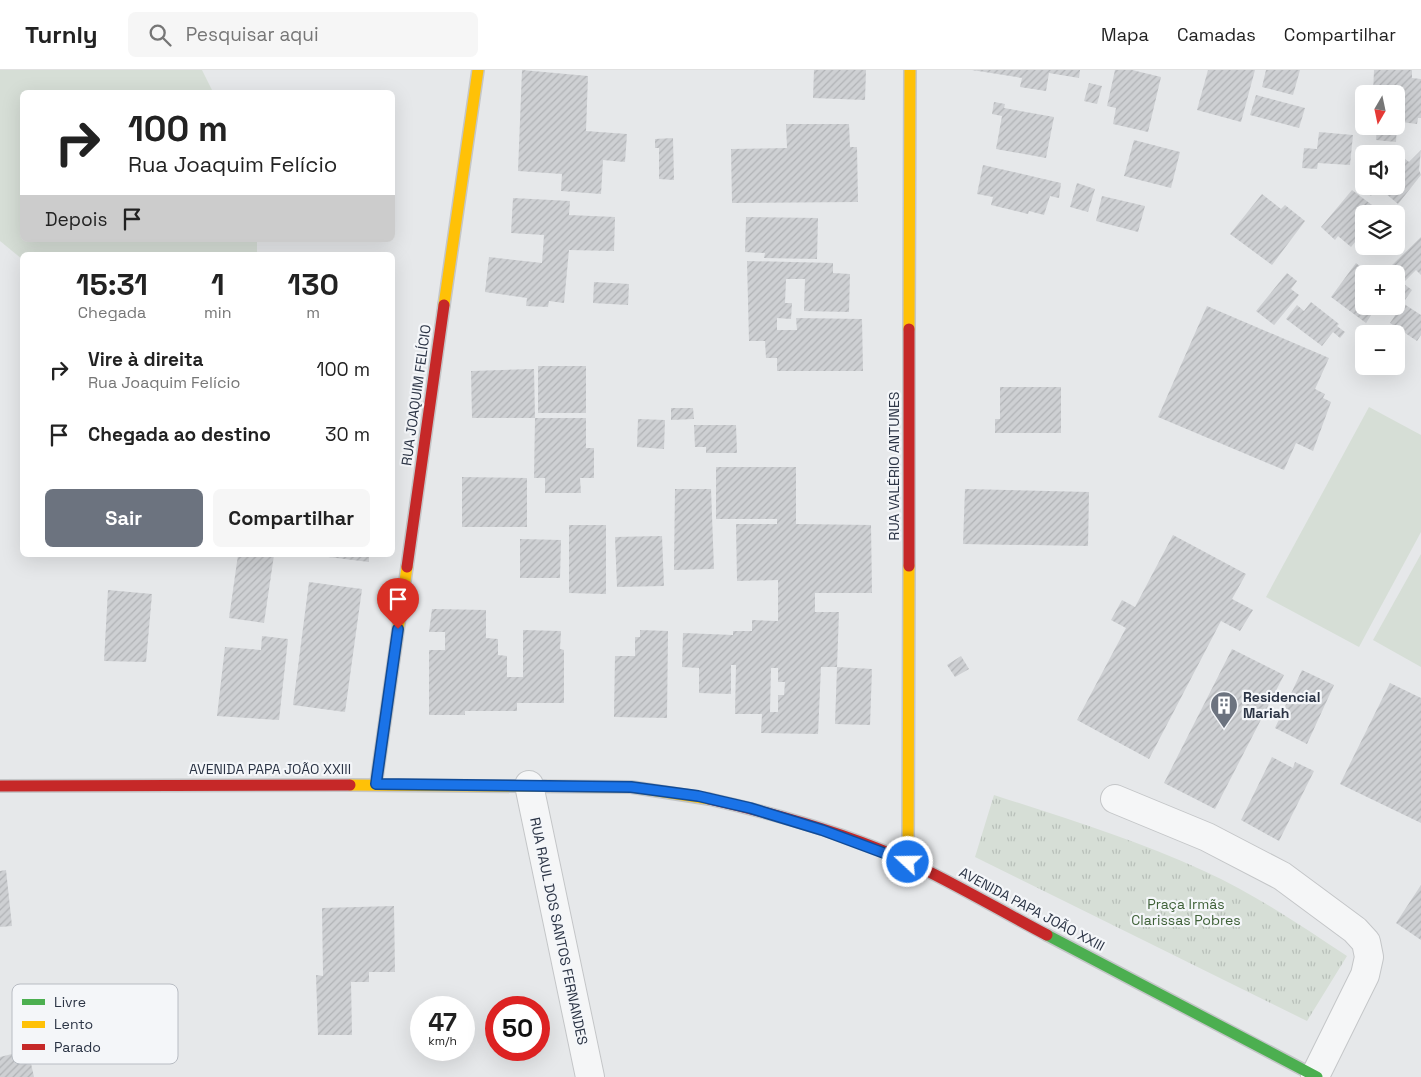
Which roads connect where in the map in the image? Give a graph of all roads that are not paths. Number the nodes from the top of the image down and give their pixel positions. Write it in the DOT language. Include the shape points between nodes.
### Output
graph roads {
  1 [pos="478,70"];
  2 [pos="910,70"];
  3 [pos="376,784"];
  4 [pos="529,785"];
  5 [pos="0,786"];
  6 [pos="1115,799"];
  7 [pos="908,862"];
  8 [pos="590,1077"];
  9 [pos="1316,1077"];
  1 -- 3 [label="street, RUA JOAQUIM FELÍCIO"];
  2 -- 7 [label="street, RUA VALÉRIO ANTUNES"];
  3 -- 4 [label="street, AVENIDA PAPA JOÃO XXIII"];
  3 -- 5 [label="street, AVENIDA PAPA JOÃO XXIII"];
  4 -- 7 [label="street, AVENIDA PAPA JOÃO XXIII" via="631,787 698,796 822,830"];
  4 -- 8 [label="street, RUA RAUL DOS SANTOS FERNANDES"];
  6 -- 9 [label="street" via="1250,857 1282,876 1355,930 1366,942 1369,957 1365,975"];
  7 -- 9 [label="street, AVENIDA PAPA JOÃO XXIII"];
}
